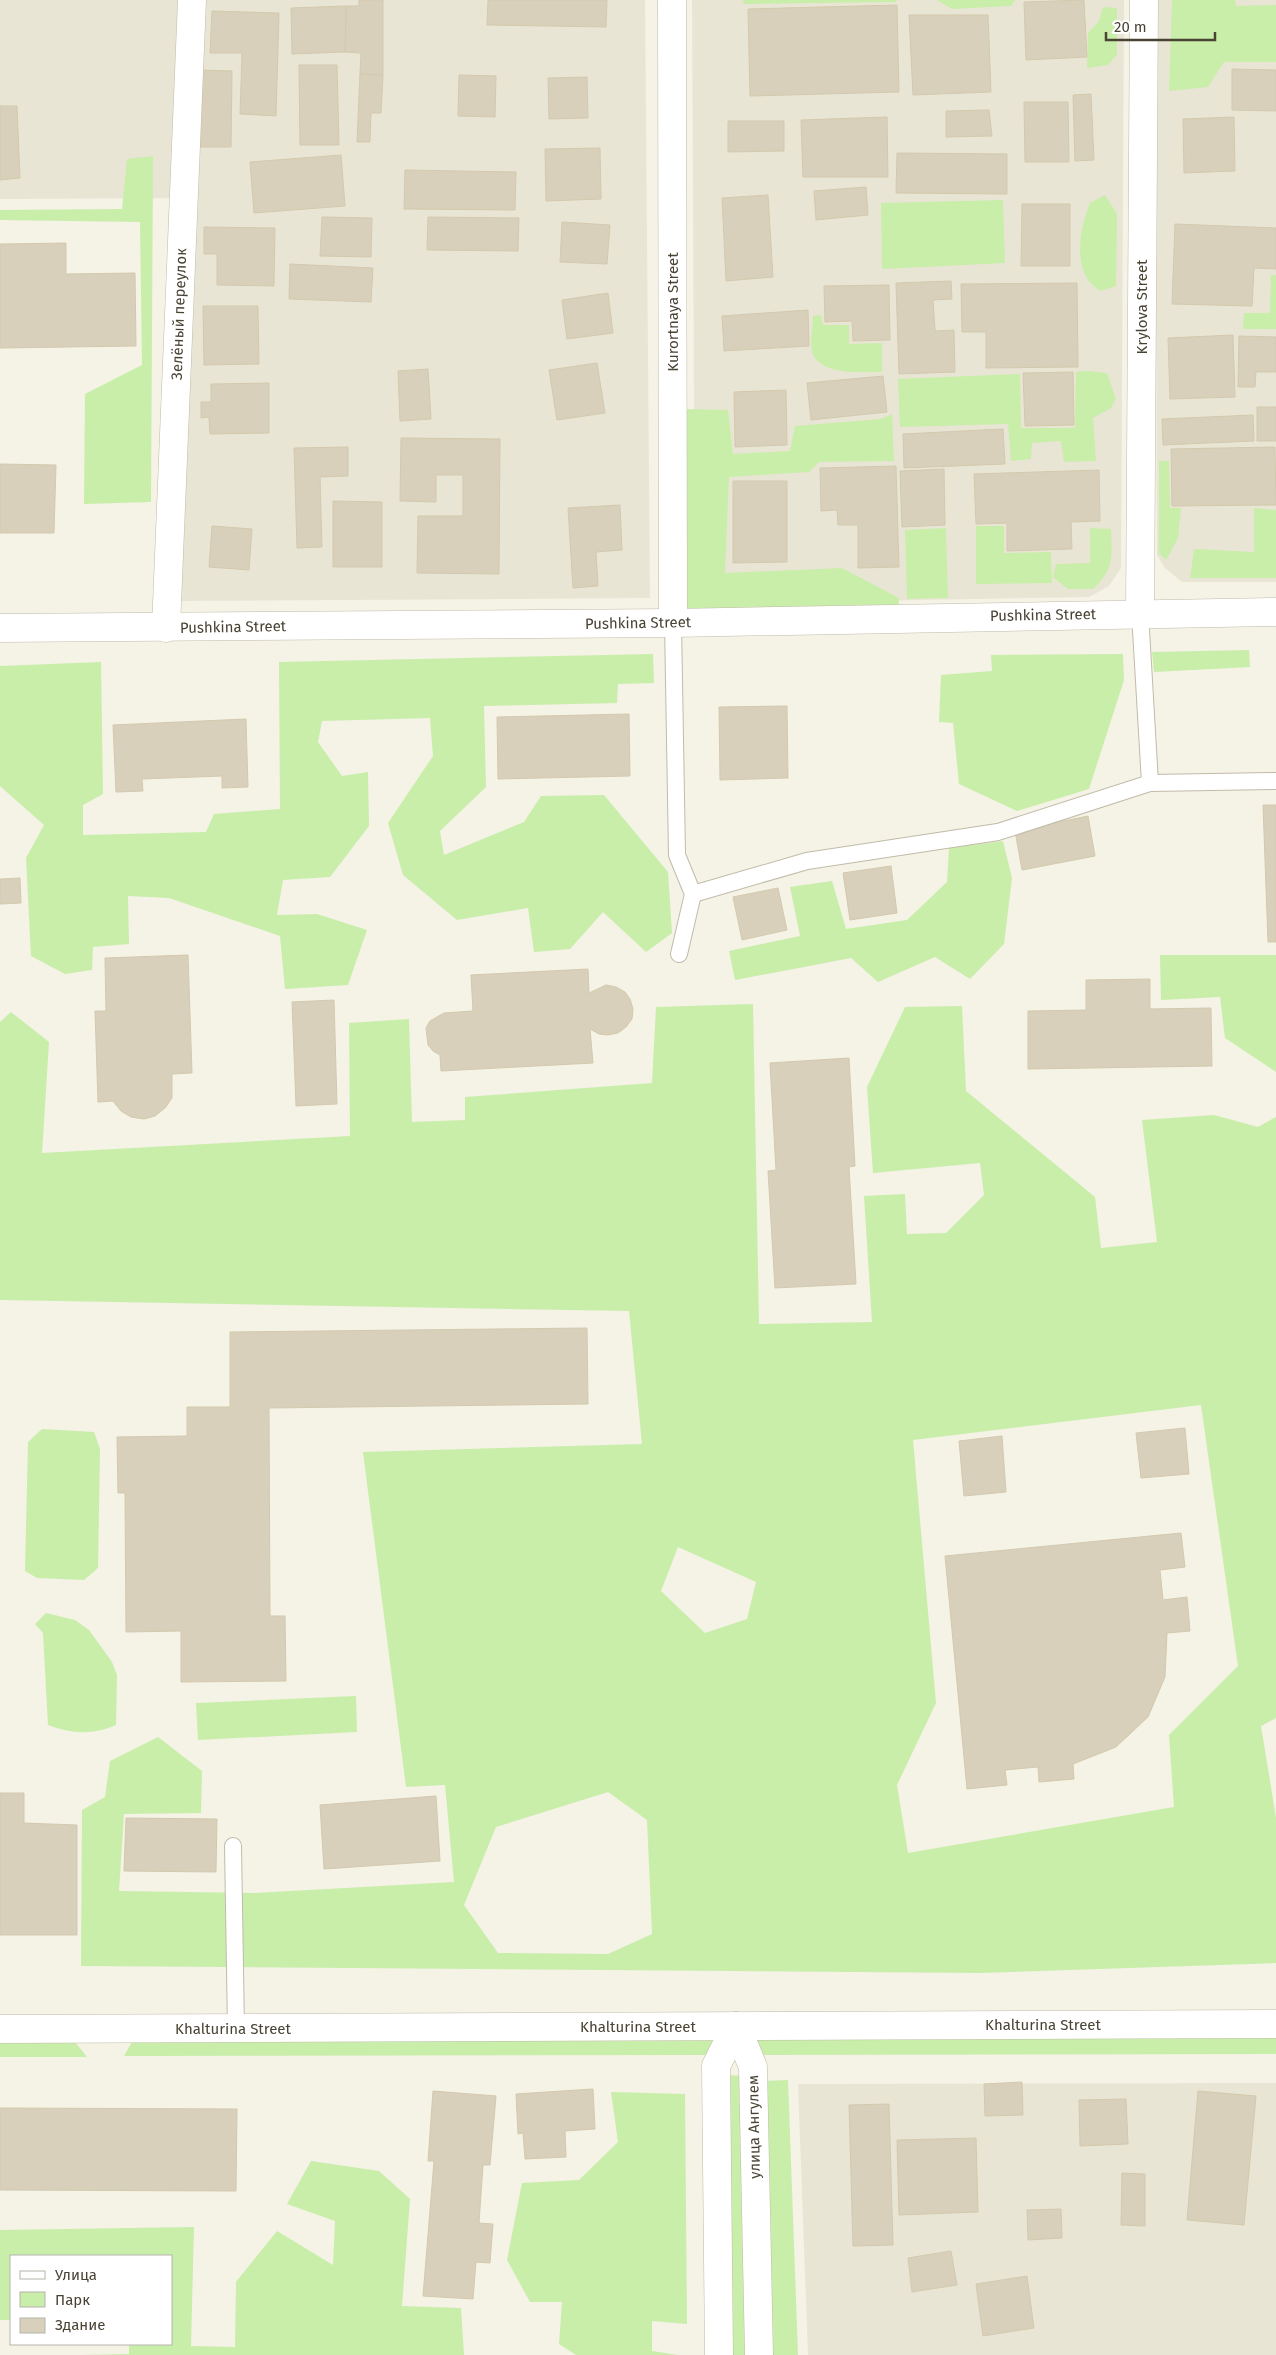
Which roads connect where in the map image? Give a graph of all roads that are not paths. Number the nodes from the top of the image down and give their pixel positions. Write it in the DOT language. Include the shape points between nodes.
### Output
graph roads {
  1 [pos="192,0"];
  2 [pos="672,0"];
  3 [pos="1144,0"];
  4 [pos="1276,612"];
  5 [pos="1140,613"];
  6 [pos="673,623"];
  7 [pos="0,628"];
  8 [pos="166,628"];
  9 [pos="1276,781"];
  10 [pos="1150,783"];
  11 [pos="693,894"];
  12 [pos="679,954"];
  13 [pos="233,1846"];
  14 [pos="1276,2024"];
  15 [pos="736,2026"];
  16 [pos="0,2029"];
  17 [pos="236,2030"];
  18 [pos="719,2355"];
  19 [pos="759,2355"];
  1 -- 8 [label="street, Зелёный переулок"];
  2 -- 6 [label="street, Kurortnaya Street"];
  3 -- 5 [label="street, Krylova Street"];
  4 -- 5 [label="street, Pushkina Street"];
  5 -- 6 [label="street, Pushkina Street"];
  5 -- 10 [label="lane"];
  6 -- 8 [label="street, Pushkina Street"];
  6 -- 11 [label="lane" via="677,855"];
  7 -- 8 [label="street, Pushkina Street"];
  9 -- 10 [label="lane"];
  10 -- 11 [label="lane" via="998,832 807,861"];
  11 -- 12 [label="lane"];
  13 -- 17 [label="lane"];
  14 -- 15 [label="street, Khalturina Street"];
  15 -- 17 [label="street, Khalturina Street"];
  15 -- 18 [label="street" via="716,2066"];
  15 -- 19 [label="street, улица Ангулем" via="753,2066"];
  16 -- 17 [label="street, Khalturina Street"];
}
